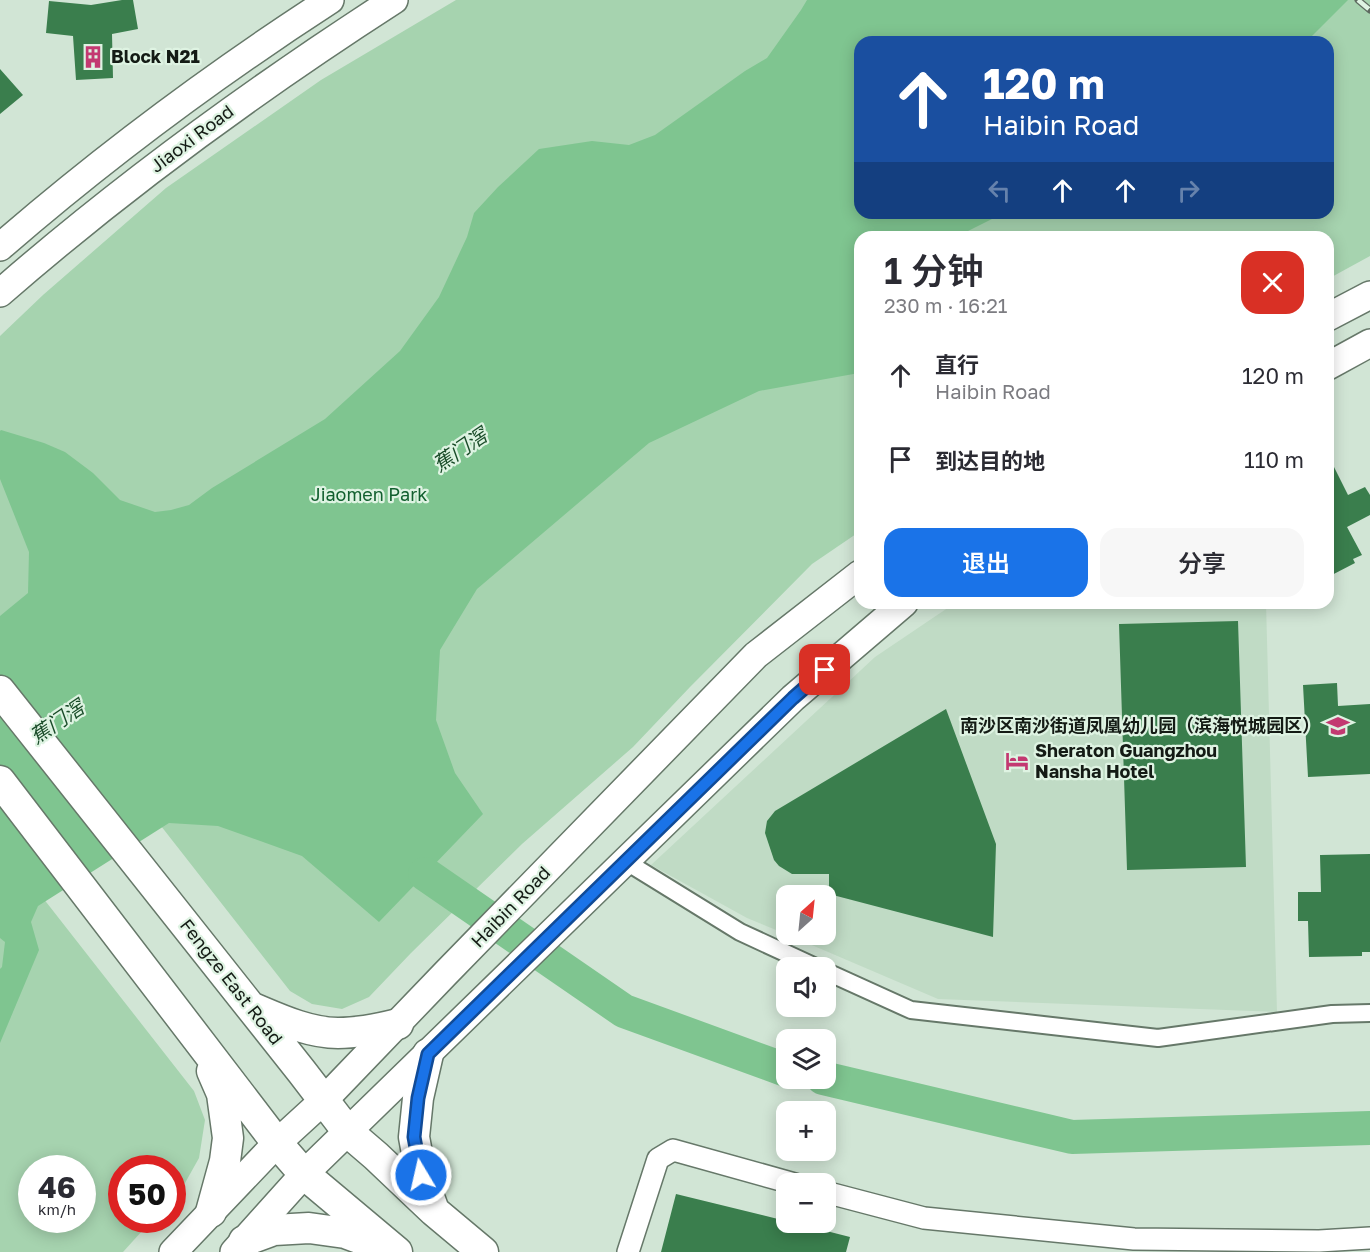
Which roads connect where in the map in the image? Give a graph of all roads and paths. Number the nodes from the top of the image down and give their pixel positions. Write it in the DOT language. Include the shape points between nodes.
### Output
graph roads {
  1 [pos="330,0"];
  2 [pos="394,0"];
  3 [pos="0,247"];
  4 [pos="0,293"];
  5 [pos="1370,295"];
  6 [pos="1334,314"];
  7 [pos="1370,343"];
  8 [pos="1334,363"];
  9 [pos="854,579"];
  10 [pos="897,609"];
  11 [pos="0,692"];
  12 [pos="0,781"];
  13 [pos="625,861"];
  14 [pos="794,957"];
  15 [pos="836,976"];
  16 [pos="251,1008"];
  17 [pos="1370,1013"];
  18 [pos="398,1024"];
  19 [pos="201,1044"];
  20 [pos="428,1054"];
  21 [pos="324,1100"];
  22 [pos="348,1132"];
  23 [pos="277,1143"];
  24 [pos="304,1174"];
  25 [pos="776,1179"];
  26 [pos="836,1194"];
  27 [pos="434,1211"];
  28 [pos="211,1212"];
  29 [pos="1370,1238"];
  30 [pos="239,1246"];
  31 [pos="173,1252"];
  32 [pos="396,1252"];
  33 [pos="483,1252"];
  34 [pos="628,1252"];
  1 -- 3 [label="street, Jiaoxi Road" via="160,119"];
  2 -- 4 [label="street, Jiaoxi Road" via="181,146"];
  5 -- 6 [label="street"];
  7 -- 8 [label="street"];
  9 -- 18 [label="street, Haibin Road" via="756,655"];
  10 -- 13 [label="street" via="793,698"];
  11 -- 16 [label="main road, Fengze East Road"];
  12 -- 19 [label="main road"];
  13 -- 14 [label="street" via="740,932"];
  13 -- 20 [label="street"];
  15 -- 17 [label="street" via="912,1010 1158,1038 1332,1014"];
  16 -- 18 [label="main road" via="300,1027 336,1033"];
  16 -- 21 [label="main road, Fengze East Road"];
  18 -- 21 [label="street, Haibin Road"];
  19 -- 23 [label="main road"];
  19 -- 28 [label="main road" via="222,1094 228,1138"];
  20 -- 22 [label="street"];
  20 -- 27 [label="main road" via="414,1137 421,1175"];
  21 -- 22 [label="main road, Fengze East Road"];
  21 -- 23 [label="street, Haibin Road"];
  22 -- 24 [label="street"];
  22 -- 27 [label="main road, Fengze East Road"];
  23 -- 24 [label="main road"];
  23 -- 28 [label="street, Haibin Road"];
  24 -- 30 [label="street"];
  24 -- 32 [label="main road"];
  25 -- 34 [label="street" via="673,1150 658,1160"];
  26 -- 29 [label="street" via="924,1218 1134,1239"];
  27 -- 33 [label="main road, Fengze East Road"];
  28 -- 31 [label="street, Haibin Road"];
  30 -- 32 [label="main road" via="274,1230 309,1228 345,1233"];
}
